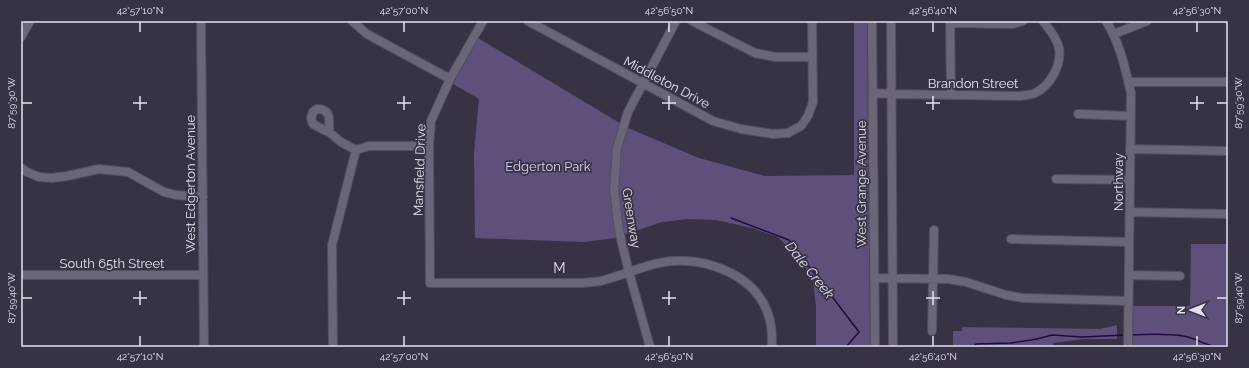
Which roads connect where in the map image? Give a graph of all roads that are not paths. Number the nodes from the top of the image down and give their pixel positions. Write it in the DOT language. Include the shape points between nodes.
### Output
graph roads {
  1 [pos="30,21"];
  2 [pos="201,21"];
  3 [pos="352,21"];
  4 [pos="483,21"];
  5 [pos="528,21"];
  6 [pos="677,21"];
  7 [pos="692,21"];
  8 [pos="812,21"];
  9 [pos="872,21"];
  10 [pos="891,21"];
  11 [pos="1023,21"];
  12 [pos="1043,21"];
  13 [pos="1106,21"];
  14 [pos="1147,21"];
  15 [pos="950,22"];
  16 [pos="1114,34"];
  17 [pos="21,37"];
  18 [pos="812,57"];
  19 [pos="450,80"];
  20 [pos="1128,82"];
  21 [pos="1228,82"];
  22 [pos="643,83"];
  23 [pos="873,93"];
  24 [pos="892,94"];
  25 [pos="951,94"];
  26 [pos="1078,114"];
  27 [pos="1131,116"];
  28 [pos="329,132"];
  29 [pos="429,146"];
  30 [pos="1130,149"];
  31 [pos="356,150"];
  32 [pos="1228,151"];
  33 [pos="21,168"];
  34 [pos="1056,178"];
  35 [pos="1130,180"];
  36 [pos="202,197"];
  37 [pos="1130,212"];
  38 [pos="1228,214"];
  39 [pos="934,230"];
  40 [pos="1011,239"];
  41 [pos="1129,242"];
  42 [pos="629,272"];
  43 [pos="21,274"];
  44 [pos="1129,275"];
  45 [pos="203,276"];
  46 [pos="1180,276"];
  47 [pos="874,278"];
  48 [pos="893,278"];
  49 [pos="933,279"];
  50 [pos="1128,301"];
  51 [pos="932,331"];
  52 [pos="1128,345"];
  53 [pos="204,347"];
  54 [pos="333,347"];
  55 [pos="650,347"];
  56 [pos="772,347"];
  57 [pos="875,347"];
  58 [pos="893,347"];
  1 -- 17 [label="street"];
  2 -- 36 [label="street, West Edgerton Avenue"];
  3 -- 19 [label="street" via="367,34"];
  4 -- 19 [label="street, Mansfield Drive"];
  5 -- 22 [label="street, Middleton Drive"];
  6 -- 22 [label="street, Greenway"];
  7 -- 18 [label="street" via="755,53 775,57"];
  8 -- 18 [label="street"];
  9 -- 23 [label="street, West Grange Avenue"];
  10 -- 24 [label="street"];
  11 -- 15 [label="street" via="1013,24"];
  12 -- 25 [label="street, Brandon Street" via="1059,48 1054,74 1046,86 1035,93 1020,96"];
  13 -- 16 [label="street, Northway"];
  14 -- 16 [label="street"];
  15 -- 25 [label="street"];
  16 -- 20 [label="street, Northway"];
  18 -- 22 [label="street, Middleton Drive" via="813,102 802,126 788,133 773,134 741,129 713,121"];
  19 -- 29 [label="street, Mansfield Drive" via="431,121"];
  20 -- 21 [label="street"];
  20 -- 27 [label="street, Northway" via="1131,93"];
  22 -- 42 [label="street, Greenway" via="628,112 617,148 614,190 619,231"];
  23 -- 24 [label="street, Brandon Street"];
  23 -- 47 [label="street, West Grange Avenue"];
  24 -- 25 [label="street, Brandon Street"];
  24 -- 48 [label="street"];
  26 -- 27 [label="street"];
  27 -- 30 [label="street, Northway"];
  28 -- 31 [label="street"];
  29 -- 31 [label="street" via="369,146"];
  29 -- 42 [label="street, Mansfield Drive" via="430,283 583,283 601,281"];
  30 -- 32 [label="street"];
  30 -- 35 [label="street, Northway"];
  31 -- 54 [label="street" via="332,245"];
  33 -- 36 [label="street" via="39,177 52,178 99,169 128,172 164,192 176,196"];
  34 -- 35 [label="street"];
  35 -- 37 [label="street, Northway"];
  36 -- 45 [label="street, West Edgerton Avenue"];
  37 -- 38 [label="street"];
  37 -- 41 [label="street, Northway"];
  39 -- 49 [label="street"];
  40 -- 41 [label="street"];
  41 -- 44 [label="street, Northway"];
  42 -- 55 [label="street, Greenway"];
  42 -- 56 [label="street" via="673,260 693,260 726,270 738,277 760,298 771,324"];
  43 -- 45 [label="street, South 65th Street"];
  44 -- 46 [label="street"];
  44 -- 50 [label="street, Northway"];
  45 -- 53 [label="street, West Edgerton Avenue"];
  47 -- 48 [label="street"];
  47 -- 57 [label="street, West Grange Avenue"];
  48 -- 49 [label="street"];
  48 -- 58 [label="street"];
  49 -- 50 [label="street" via="966,282 1023,298"];
  49 -- 51 [label="street"];
  50 -- 52 [label="street, Northway"];
}
